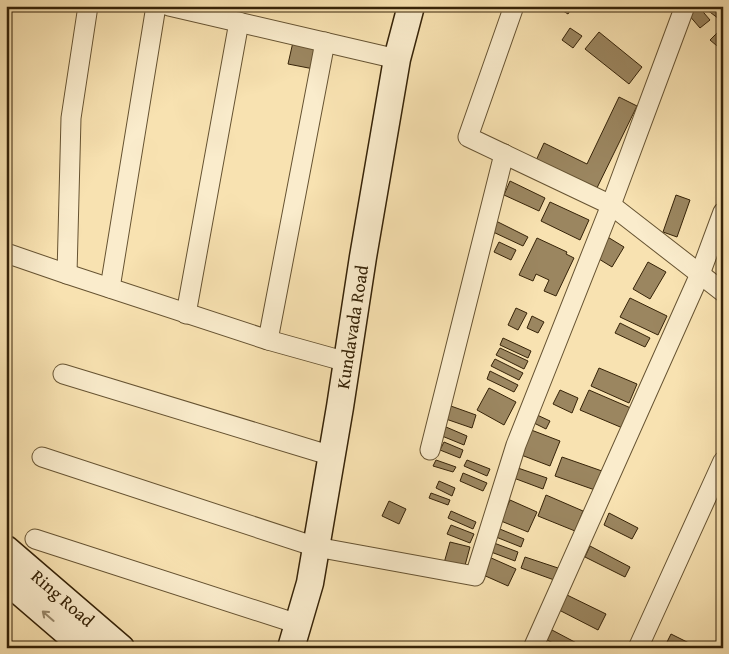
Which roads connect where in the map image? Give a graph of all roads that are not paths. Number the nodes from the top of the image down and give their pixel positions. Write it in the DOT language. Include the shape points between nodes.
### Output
graph roads {
  1 [pos="156,6"];
  2 [pos="169,6"];
  3 [pos="411,6"];
  4 [pos="514,6"];
  5 [pos="685,6"];
  6 [pos="85,7"];
  7 [pos="238,22"];
  8 [pos="325,42"];
  9 [pos="397,59"];
  10 [pos="504,154"];
  11 [pos="611,205"];
  12 [pos="723,212"];
  13 [pos="6,253"];
  14 [pos="67,274"];
  15 [pos="700,274"];
  16 [pos="110,288"];
  17 [pos="723,292"];
  18 [pos="186,314"];
  19 [pos="268,340"];
  20 [pos="347,362"];
  21 [pos="63,374"];
  22 [pos="430,450"];
  23 [pos="332,456"];
  24 [pos="42,457"];
  25 [pos="723,462"];
  26 [pos="35,539"];
  27 [pos="316,547"];
  28 [pos="6,549"];
  29 [pos="6,580"];
  30 [pos="294,636"];
  31 [pos="84,648"];
  32 [pos="121,648"];
  33 [pos="534,648"];
  34 [pos="638,648"];
  1 -- 16 [label="street"];
  2 -- 7 [label="street"];
  3 -- 9 [label="street, Kundavada Road"];
  4 -- 10 [label="street" via="468,137"];
  5 -- 11 [label="street"];
  6 -- 14 [label="street" via="71,118"];
  7 -- 8 [label="street"];
  7 -- 18 [label="street"];
  8 -- 9 [label="street"];
  8 -- 19 [label="street"];
  9 -- 20 [label="street, Kundavada Road"];
  10 -- 11 [label="street"];
  10 -- 22 [label="street"];
  11 -- 15 [label="street"];
  11 -- 27 [label="street" via="516,445 475,576"];
  12 -- 15 [label="street"];
  13 -- 14 [label="street"];
  14 -- 16 [label="street"];
  15 -- 17 [label="street"];
  15 -- 33 [label="street"];
  16 -- 18 [label="street"];
  18 -- 19 [label="street"];
  19 -- 20 [label="street"];
  20 -- 23 [label="street, Kundavada Road"];
  21 -- 23 [label="street"];
  23 -- 27 [label="street, Kundavada Road"];
  24 -- 27 [label="street"];
  25 -- 34 [label="street"];
  26 -- 30 [label="street"];
  27 -- 30 [label="street, Kundavada Road" via="310,583"];
  28 -- 32 [label="street, Ring Road"];
  31 -- 29 [label="street, Ring Road, one-way"];
}
